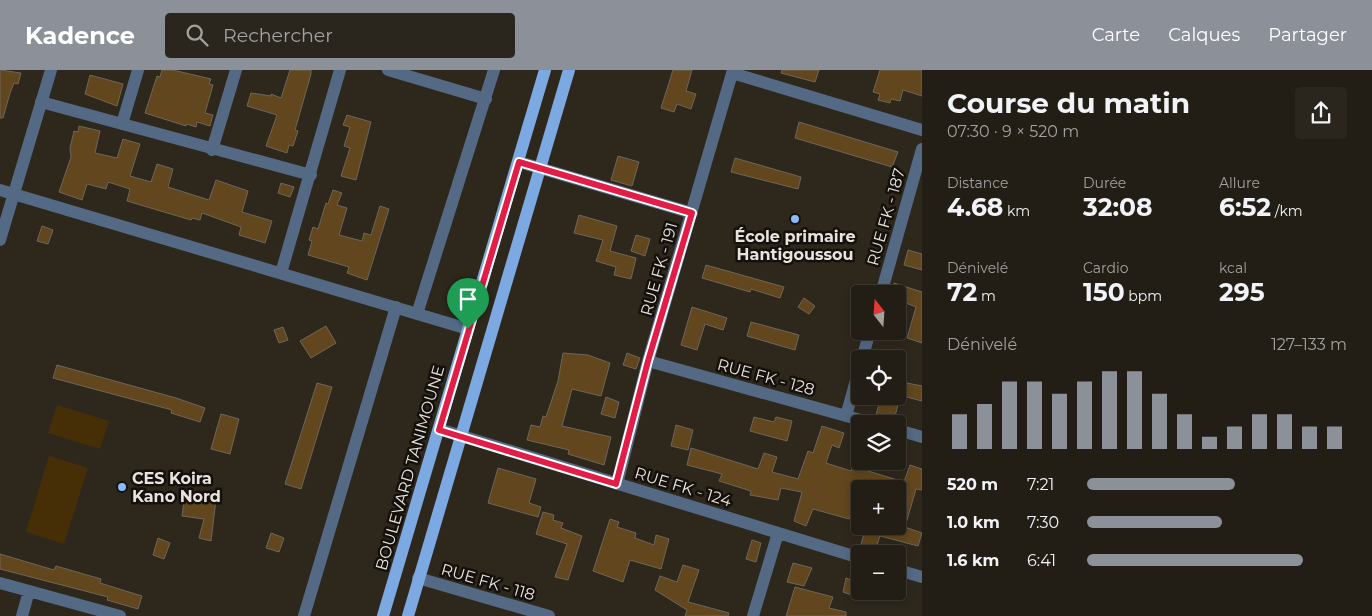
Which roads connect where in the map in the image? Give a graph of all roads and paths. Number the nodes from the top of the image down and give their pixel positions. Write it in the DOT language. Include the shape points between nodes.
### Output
graph roads {
  1 [pos="51,70"];
  2 [pos="138,70"];
  3 [pos="236,70"];
  4 [pos="340,70"];
  5 [pos="388,70"];
  6 [pos="494,70"];
  7 [pos="545,70"];
  8 [pos="569,70"];
  9 [pos="733,72"];
  10 [pos="486,99"];
  11 [pos="41,102"];
  12 [pos="122,124"];
  13 [pos="922,130"];
  14 [pos="922,149"];
  15 [pos="212,150"];
  16 [pos="519,162"];
  17 [pos="540,169"];
  18 [pos="311,175"];
  19 [pos="0,190"];
  20 [pos="14,194"];
  21 [pos="692,213"];
  22 [pos="0,240"];
  23 [pos="281,273"];
  24 [pos="884,285"];
  25 [pos="396,308"];
  26 [pos="416,314"];
  27 [pos="468,329"];
  28 [pos="648,361"];
  29 [pos="851,398"];
  30 [pos="846,416"];
  31 [pos="851,417"];
  32 [pos="439,430"];
  33 [pos="906,432"];
  34 [pos="460,436"];
  35 [pos="922,437"];
  36 [pos="616,484"];
  37 [pos="778,533"];
  38 [pos="851,555"];
  39 [pos="906,572"];
  40 [pos="922,577"];
  41 [pos="418,578"];
  42 [pos="0,583"];
  43 [pos="29,591"];
  44 [pos="22,616"];
  45 [pos="120,616"];
  46 [pos="304,616"];
  47 [pos="383,616"];
  48 [pos="408,616"];
  49 [pos="549,616"];
  50 [pos="753,616"];
  1 -- 11 [label="street"];
  2 -- 12 [label="street"];
  3 -- 15 [label="street"];
  4 -- 18 [label="street"];
  5 -- 10 [label="street"];
  6 -- 10 [label="street"];
  7 -- 16 [label="main road, BOULEVARD TANIMOUNE"];
  8 -- 17 [label="main road"];
  9 -- 13 [label="street"];
  9 -- 21 [label="street, RUE FK - 191"];
  10 -- 26 [label="street"];
  11 -- 12 [label="street"];
  11 -- 20 [label="street"];
  12 -- 15 [label="street"];
  14 -- 24 [label="street, RUE FK - 187"];
  15 -- 18 [label="street"];
  16 -- 17 [label="street"];
  16 -- 27 [label="main road, BOULEVARD TANIMOUNE"];
  17 -- 21 [label="street"];
  17 -- 34 [label="main road"];
  18 -- 23 [label="street"];
  19 -- 20 [label="street"];
  20 -- 22 [label="street"];
  20 -- 23 [label="street"];
  21 -- 28 [label="street, RUE FK - 191"];
  23 -- 25 [label="street"];
  25 -- 26 [label="street"];
  25 -- 46 [label="street"];
  26 -- 27 [label="street"];
  27 -- 32 [label="main road, BOULEVARD TANIMOUNE"];
  28 -- 30 [label="street, RUE FK - 128"];
  28 -- 36 [label="street, RUE FK - 191"];
  29 -- 30 [label="street"];
  30 -- 31 [label="street, RUE FK - 128"];
  32 -- 34 [label="street, RUE FK - 124"];
  32 -- 47 [label="main road, BOULEVARD TANIMOUNE"];
  33 -- 35 [label="street"];
  34 -- 36 [label="street, RUE FK - 124"];
  34 -- 41 [label="main road"];
  36 -- 37 [label="street, RUE FK - 124"];
  37 -- 38 [label="street, RUE FK - 124"];
  37 -- 50 [label="street"];
  39 -- 40 [label="street"];
  41 -- 48 [label="main road"];
  41 -- 49 [label="street, RUE FK - 118"];
  42 -- 43 [label="street"];
  43 -- 44 [label="street"];
  43 -- 45 [label="street"];
}
